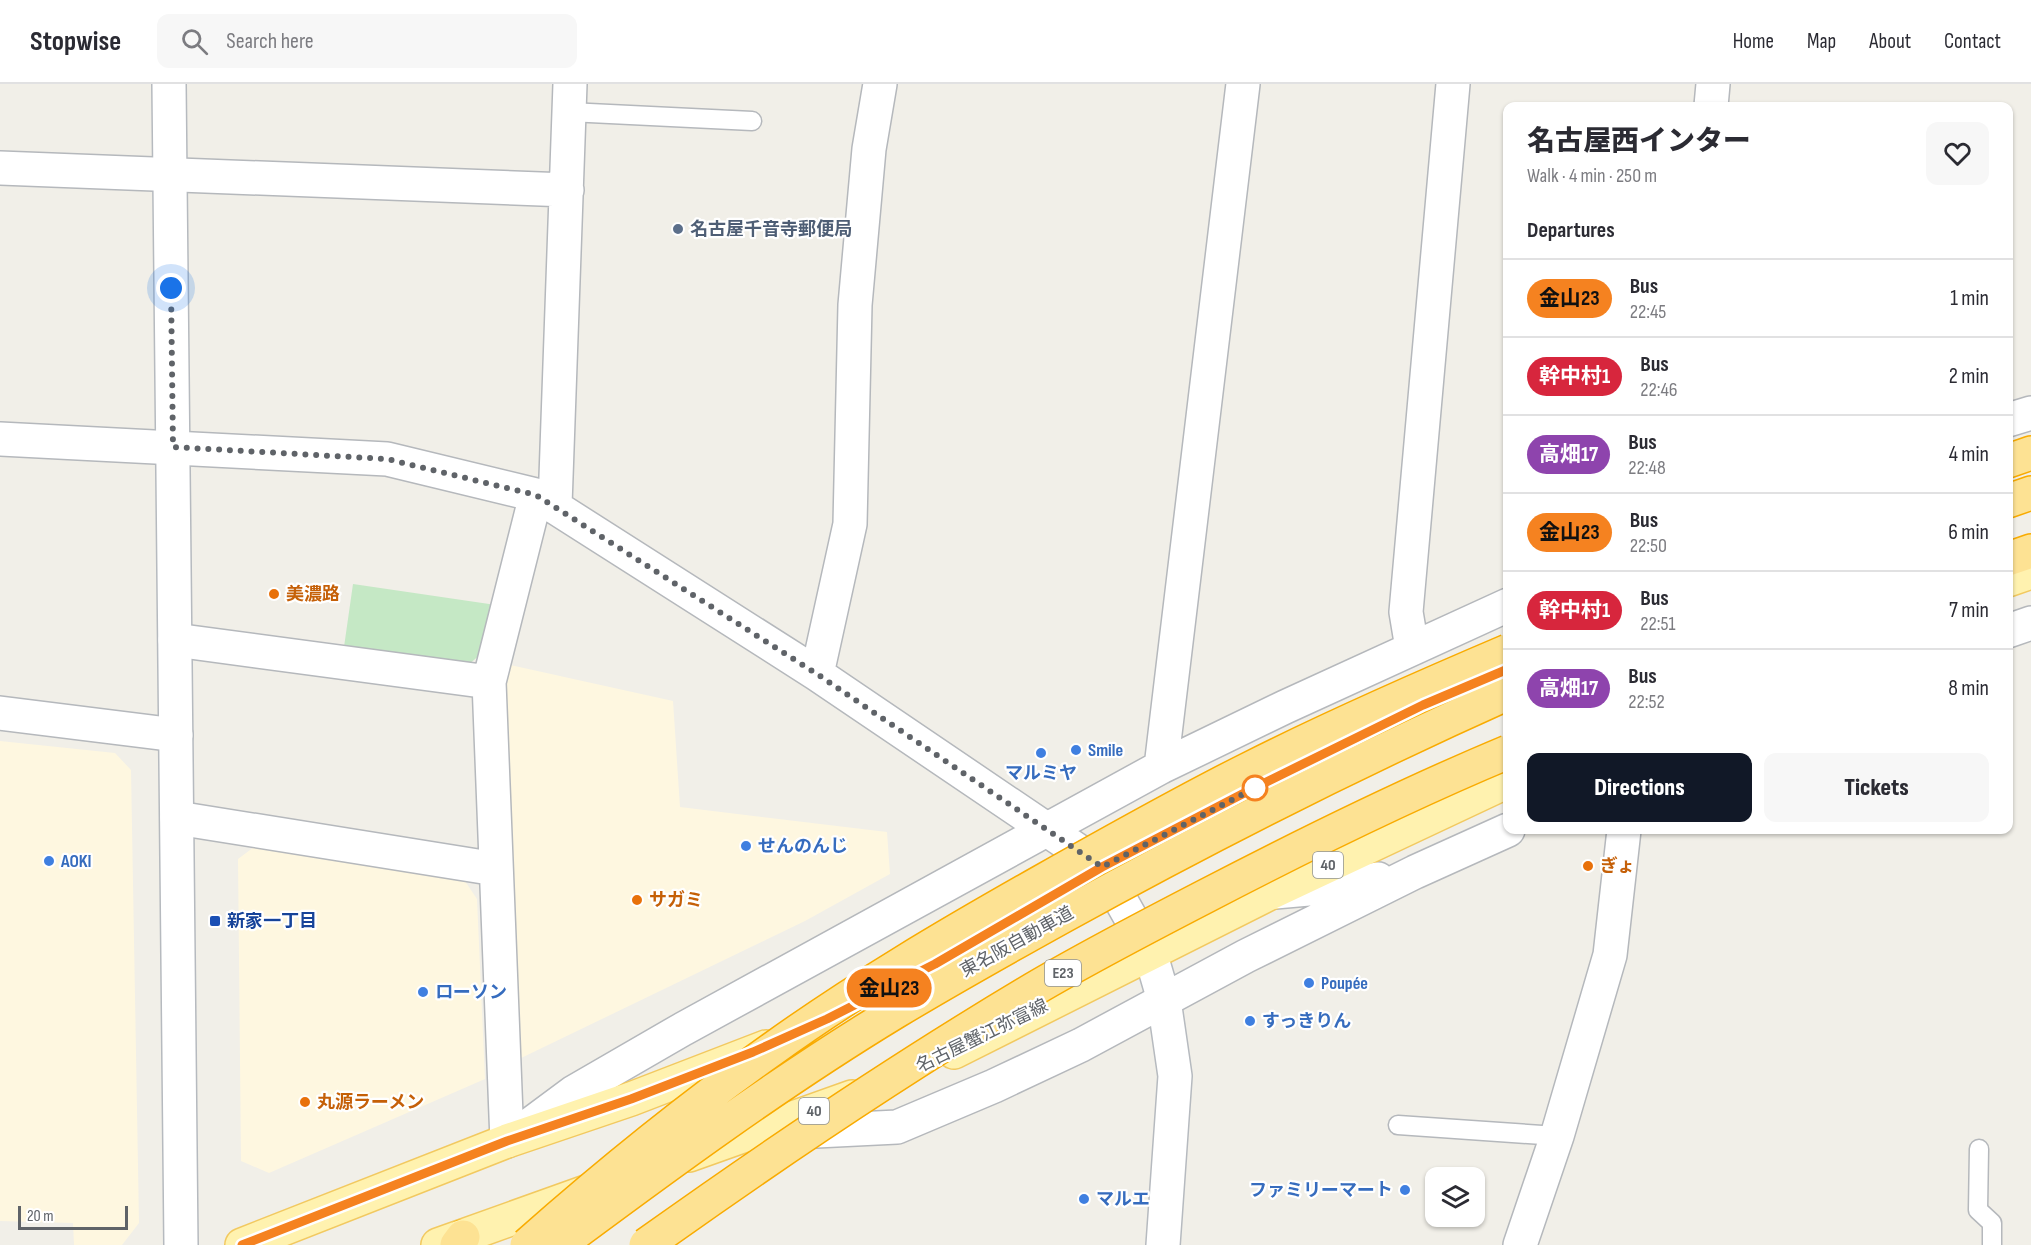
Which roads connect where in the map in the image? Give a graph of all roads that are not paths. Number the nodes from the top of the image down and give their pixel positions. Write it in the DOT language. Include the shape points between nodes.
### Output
graph roads {
  1 [pos="169,84"];
  2 [pos="880,84"];
  3 [pos="1243,84"];
  4 [pos="1453,84"];
  5 [pos="1713,84"];
  6 [pos="570,98"];
  7 [pos="1711,102"];
  8 [pos="752,121"];
  9 [pos="0,168"];
  10 [pos="170,175"];
  11 [pos="567,190"];
  12 [pos="2031,413"];
  13 [pos="2013,418"];
  14 [pos="0,439"];
  15 [pos="173,447"];
  16 [pos="2031,453"];
  17 [pos="2013,459"];
  18 [pos="2031,470"];
  19 [pos="2013,475"];
  20 [pos="2031,493"];
  21 [pos="2013,499"];
  22 [pos="545,500"];
  23 [pos="2031,551"];
  24 [pos="2031,556"];
  25 [pos="2013,559"];
  26 [pos="2013,560"];
  27 [pos="2031,572"];
  28 [pos="2013,578"];
  29 [pos="1503,607"];
  30 [pos="2031,623"];
  31 [pos="2013,629"];
  32 [pos="175,640"];
  33 [pos="1412,648"];
  34 [pos="1503,653"];
  35 [pos="1503,671"];
  36 [pos="817,674"];
  37 [pos="489,682"];
  38 [pos="1503,695"];
  39 [pos="0,713"];
  40 [pos="176,735"];
  41 [pos="1503,754"];
  42 [pos="1161,767"];
  43 [pos="1503,783"];
  44 [pos="177,818"];
  45 [pos="1047,829"];
  46 [pos="1503,832"];
  47 [pos="1624,834"];
  48 [pos="1102,867"];
  49 [pos="496,869"];
  50 [pos="1415,872"];
  51 [pos="1272,892"];
  52 [pos="1150,952"];
  53 [pos="1164,999"];
  54 [pos="1398,1125"];
  55 [pos="752,1133"];
  56 [pos="1557,1136"];
  57 [pos="507,1141"];
  58 [pos="1979,1149"];
  59 [pos="653,1168"];
  60 [pos="453,1242"];
  61 [pos="181,1245"];
  62 [pos="242,1245"];
  63 [pos="527,1245"];
  64 [pos="559,1245"];
  65 [pos="578,1245"];
  66 [pos="646,1245"];
  67 [pos="1163,1245"];
  68 [pos="1520,1245"];
  69 [pos="1992,1245"];
  1 -- 10 [label="street"];
  2 -- 36 [label="street" via="869,149 855,305 850,524"];
  3 -- 42 [label="street"];
  4 -- 33 [label="street" via="1406,612"];
  5 -- 7 [label="street"];
  6 -- 8 [label="lane"];
  6 -- 11 [label="street"];
  9 -- 10 [label="street"];
  10 -- 11 [label="street"];
  10 -- 15 [label="street"];
  11 -- 22 [label="street"];
  12 -- 13 [label="street"];
  14 -- 15 [label="street"];
  15 -- 22 [label="street" via="387,459"];
  15 -- 32 [label="street"];
  16 -- 17 [label="highway"];
  18 -- 19 [label="main road"];
  20 -- 21 [label="highway"];
  22 -- 36 [label="street"];
  22 -- 37 [label="street"];
  23 -- 25 [label="highway"];
  24 -- 26 [label="highway"];
  27 -- 28 [label="main road"];
  29 -- 33 [label="street"];
  30 -- 31 [label="street"];
  32 -- 37 [label="street"];
  32 -- 40 [label="street"];
  33 -- 42 [label="street"];
  34 -- 63 [label="highway, bridge" via="1251,768 988,911 877,978 771,1049 672,1124"];
  35 -- 48 [label="main road" via="1413,710"];
  36 -- 45 [label="street"];
  37 -- 49 [label="street"];
  38 -- 64 [label="highway, 東名阪自動車道, bridge" via="1231,826 894,1012 774,1090"];
  39 -- 40 [label="street"];
  40 -- 44 [label="street"];
  41 -- 66 [label="highway, E23, bridge" via="1291,852 1035,989 797,1139"];
  42 -- 45 [label="street"];
  43 -- 51 [label="main road, 名古屋蟹江弥富線 / 40"];
  44 -- 49 [label="street"];
  44 -- 61 [label="street"];
  45 -- 48 [label="street"];
  45 -- 57 [label="street" via="683,1029 574,1092"];
  46 -- 50 [label="street"];
  47 -- 56 [label="street" via="1610,955"];
  48 -- 52 [label="street"];
  48 -- 57 [label="main road" via="935,964 846,1010 753,1052"];
  49 -- 57 [label="street"];
  50 -- 51 [label="street" via="1342,886"];
  50 -- 53 [label="street"];
  51 -- 52 [label="main road, 名古屋蟹江弥富線 / 40"];
  52 -- 53 [label="street"];
  52 -- 55 [label="main road, 名古屋蟹江弥富線 / 40" via="973,1043 863,1092"];
  53 -- 55 [label="street" via="1062,1054 897,1126"];
  53 -- 67 [label="street" via="1175,1076"];
  54 -- 56 [label="lane"];
  55 -- 59 [label="main road, 名古屋蟹江弥富線 / 40"];
  56 -- 68 [label="street"];
  57 -- 62 [label="main road"];
  58 -- 69 [label="lane" via="1978,1210 1992,1223"];
  59 -- 60 [label="main road, 名古屋蟹江弥富線 / 40"];
  59 -- 65 [label="street" via="616,1212"];
}
